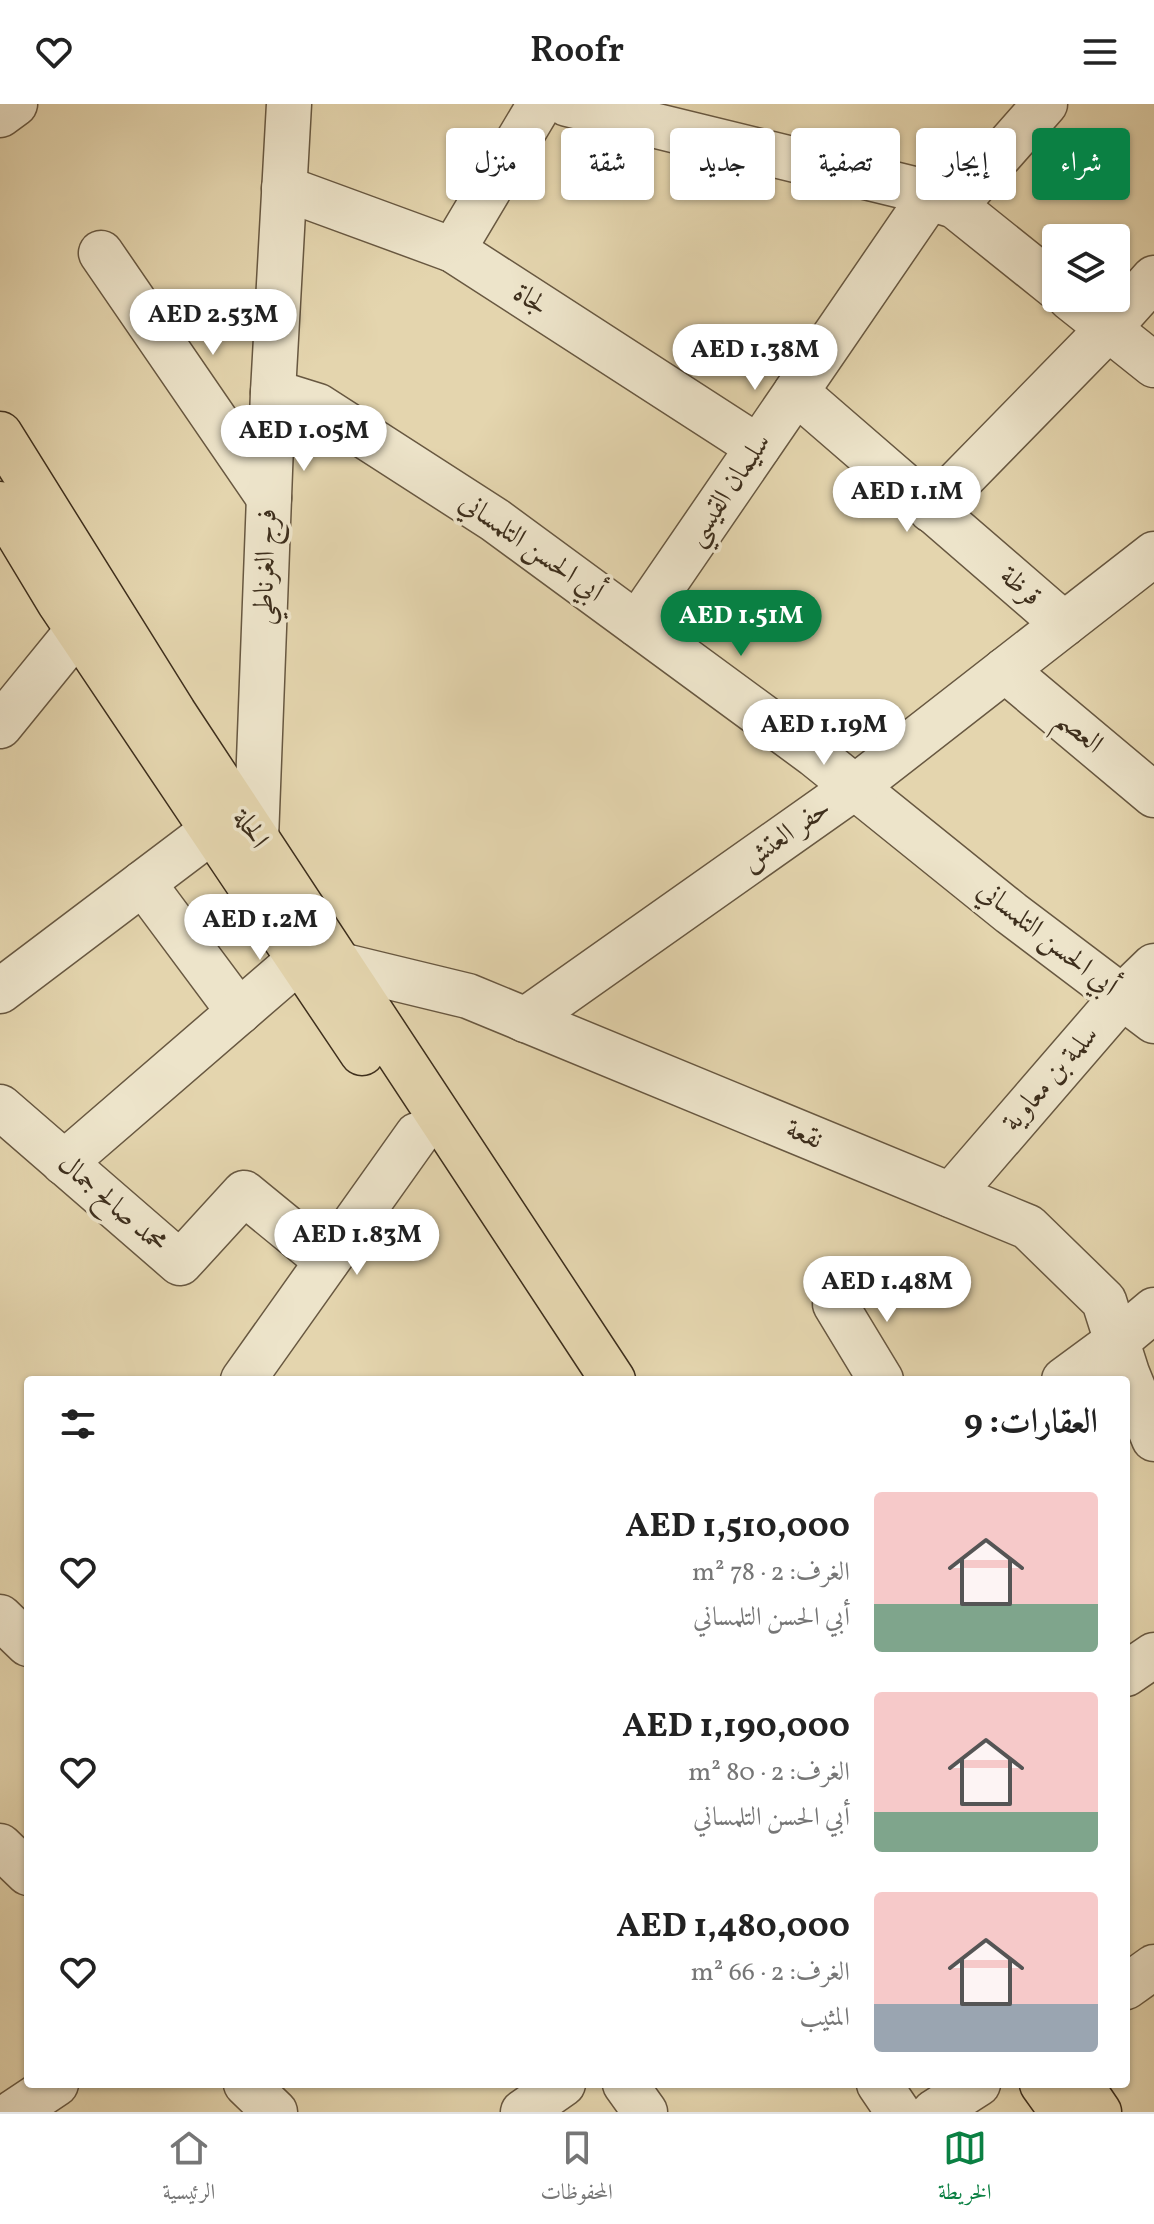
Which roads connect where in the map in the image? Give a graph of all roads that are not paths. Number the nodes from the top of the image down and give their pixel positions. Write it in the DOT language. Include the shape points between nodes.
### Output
graph roads {
  1 [pos="15,104"];
  2 [pos="289,104"];
  3 [pos="540,104"];
  4 [pos="1045,104"];
  5 [pos="580,105"];
  6 [pos="0,115"];
  7 [pos="284,188"];
  8 [pos="942,202"];
  9 [pos="453,250"];
  10 [pos="101,253"];
  11 [pos="1042,277"];
  12 [pos="1154,278"];
  13 [pos="1087,312"];
  14 [pos="1108,329"];
  15 [pos="1154,365"];
  16 [pos="273,392"];
  17 [pos="796,392"];
  18 [pos="0,434"];
  19 [pos="758,447"];
  20 [pos="269,498"];
  21 [pos="0,504"];
  22 [pos="931,510"];
  23 [pos="1153,556"];
  24 [pos="637,624"];
  25 [pos="1064,624"];
  26 [pos="78,630"];
  27 [pos="1005,670"];
  28 [pos="0,726"];
  29 [pos="855,787"];
  30 [pos="1154,795"];
  31 [pos="213,830"];
  32 [pos="256,839"];
  33 [pos="143,883"];
  34 [pos="320,962"];
  35 [pos="1154,966"];
  36 [pos="0,991"];
  37 [pos="1138,1009"];
  38 [pos="239,1012"];
  39 [pos="525,1020"];
  40 [pos="0,1107"];
  41 [pos="417,1135"];
  42 [pos="64,1163"];
  43 [pos="951,1195"];
  44 [pos="327,1261"];
  45 [pos="835,1304"];
  46 [pos="1154,1310"];
  47 [pos="1117,1341"];
  48 [pos="246,1376"];
  49 [pos="578,1376"];
  50 [pos="610,1376"];
  51 [pos="879,1376"];
  52 [pos="1069,1376"];
  53 [pos="1128,1376"];
  54 [pos="1130,1380"];
  55 [pos="1154,1439"];
  56 [pos="0,1617"];
  57 [pos="24,1640"];
  58 [pos="1154,1655"];
  59 [pos="1130,1671"];
  60 [pos="0,1846"];
  61 [pos="24,1869"];
  62 [pos="1154,1967"];
  63 [pos="1130,1984"];
  64 [pos="250,2088"];
  65 [pos="557,2088"];
  66 [pos="628,2088"];
  67 [pos="882,2088"];
  68 [pos="972,2088"];
  69 [pos="1045,2088"];
  70 [pos="1083,2088"];
  71 [pos="275,2112"];
  72 [pos="523,2112"];
  73 [pos="645,2112"];
  74 [pos="898,2112"];
  75 [pos="934,2112"];
  76 [pos="1062,2112"];
  77 [pos="1099,2112"];
  1 -- 6 [label="street"];
  2 -- 7 [label="street, فرج الغرناطي"];
  3 -- 9 [label="street"];
  4 -- 8 [label="street, سليمان القيسي"];
  5 -- 8 [label="street" via="910,188"];
  7 -- 9 [label="street, لجاة"];
  7 -- 16 [label="street, فرج الغرناطي"];
  8 -- 11 [label="street"];
  8 -- 17 [label="street, سليمان القيسي"];
  9 -- 19 [label="street, لجاة"];
  10 -- 20 [label="street"];
  12 -- 14 [label="street"];
  13 -- 14 [label="street"];
  14 -- 15 [label="street"];
  14 -- 22 [label="street"];
  16 -- 20 [label="street, فرج الغرناطي"];
  16 -- 24 [label="street, أبي الحسن التلمساني" via="318,406 495,520"];
  17 -- 19 [label="street, سليمان القيسي"];
  17 -- 22 [label="street, قرظة"];
  18 -- 32 [label="main road, الحلة"];
  19 -- 24 [label="street, سليمان القيسي"];
  20 -- 32 [label="street, فرج الغرناطي"];
  21 -- 26 [label="main road, الحلة"];
  22 -- 25 [label="street, قرظة"];
  23 -- 25 [label="street, حفر العتش"];
  24 -- 29 [label="street, أبي الحسن التلمساني"];
  25 -- 27 [label="street, حفر العتش"];
  26 -- 28 [label="street"];
  26 -- 31 [label="main road, الحلة"];
  27 -- 29 [label="street, حفر العتش"];
  27 -- 30 [label="street, العصم"];
  29 -- 37 [label="street, أبي الحسن التلمساني"];
  29 -- 39 [label="street, حفر العتش"];
  31 -- 33 [label="street"];
  31 -- 34 [label="main road, الحلة"];
  32 -- 34 [label="main road, الحلة"];
  33 -- 36 [label="street"];
  33 -- 38 [label="street"];
  34 -- 38 [label="street"];
  34 -- 39 [label="street, نقعة" via="468,996"];
  34 -- 41 [label="main road, الحلة"];
  34 -- 50 [label="main road, الحلة"];
  35 -- 37 [label="street, سلمة بن معاوية"];
  37 -- 43 [label="street, سلمة بن معاوية"];
  38 -- 42 [label="street"];
  39 -- 43 [label="street, نقعة"];
  40 -- 42 [label="street, محمد صالح جمال"];
  41 -- 44 [label="street"];
  41 -- 49 [label="main road, الحلة"];
  42 -- 44 [label="street, محمد صالح جمال" via="180,1263 244,1193"];
  43 -- 47 [label="street, نقعة" via="1028,1227 1104,1301"];
  44 -- 48 [label="street"];
  45 -- 51 [label="street"];
  46 -- 47 [label="street"];
  47 -- 52 [label="street"];
  47 -- 53 [label="street, نقعة"];
  54 -- 55 [label="street, نقعة"];
  56 -- 57 [label="street"];
  58 -- 59 [label="street"];
  60 -- 61 [label="street"];
  62 -- 63 [label="street"];
  64 -- 71 [label="street"];
  65 -- 72 [label="street"];
  66 -- 73 [label="street"];
  67 -- 74 [label="street"];
  68 -- 75 [label="street"];
  69 -- 76 [label="main road"];
  70 -- 77 [label="main road"];
}
